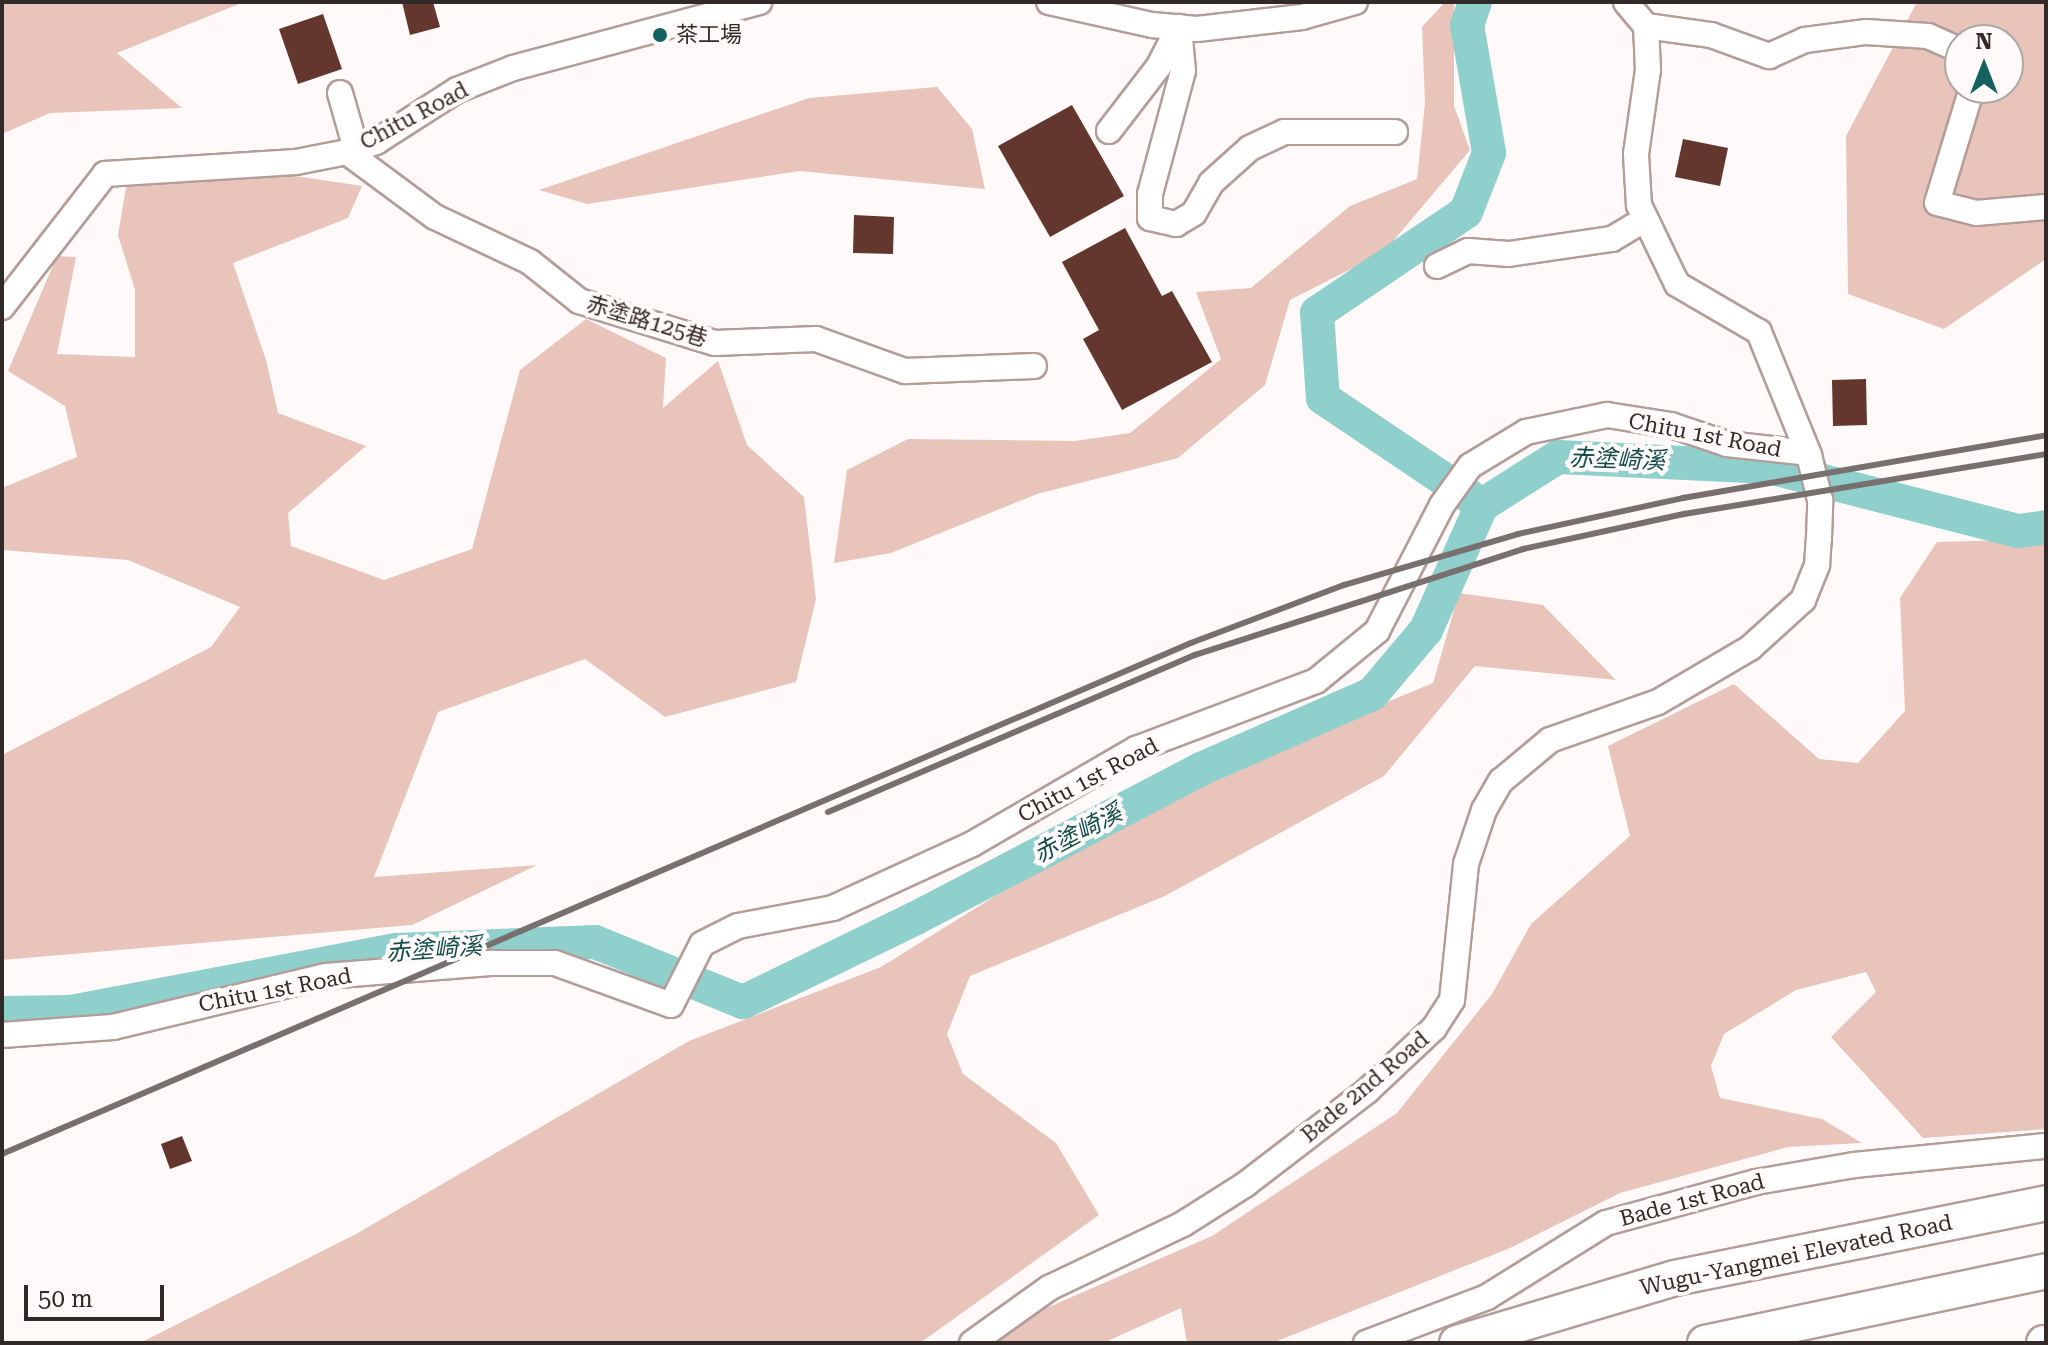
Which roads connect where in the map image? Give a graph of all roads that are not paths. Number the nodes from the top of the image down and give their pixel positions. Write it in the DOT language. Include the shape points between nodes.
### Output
graph roads {
  1 [pos="759,2"];
  2 [pos="1049,2"];
  3 [pos="1355,2"];
  4 [pos="1626,2"];
  5 [pos="733,5"];
  6 [pos="1646,26"];
  7 [pos="1179,27"];
  8 [pos="1944,43"];
  9 [pos="340,93"];
  10 [pos="1967,104"];
  11 [pos="1109,131"];
  12 [pos="1395,132"];
  13 [pos="351,150"];
  14 [pos="2046,207"];
  15 [pos="1645,219"];
  16 [pos="1437,266"];
  17 [pos="2,307"];
  18 [pos="1034,366"];
  19 [pos="1808,454"];
  20 [pos="2,1035"];
  21 [pos="2046,1146"];
  22 [pos="2046,1203"];
  23 [pos="2046,1271"];
  24 [pos="972,1343"];
  25 [pos="1366,1343"];
  26 [pos="1457,1343"];
  27 [pos="1705,1343"];
  1 -- 5 [label="street"];
  2 -- 7 [label="street"];
  3 -- 7 [label="street" via="1245,26"];
  4 -- 6 [label="street"];
  5 -- 13 [label="street, Chitu Road" via="513,68 457,90 376,142"];
  6 -- 8 [label="street" via="1711,35 1769,56 1805,40 1866,32 1928,36"];
  6 -- 15 [label="street, Bade 2nd Road" via="1648,70 1636,154 1639,205"];
  7 -- 11 [label="street" via="1159,66"];
  7 -- 12 [label="street" via="1183,71 1150,194 1150,218 1176,224 1194,213 1221,174 1250,148 1284,132"];
  9 -- 13 [label="street"];
  10 -- 14 [label="street" via="1937,203 1976,213"];
  13 -- 17 [label="street, Chitu Road" via="296,162 105,174"];
  13 -- 18 [label="street, 赤塗路125巷" via="435,217 530,262 579,301 594,306 715,343 816,339 905,371"];
  15 -- 16 [label="street" via="1612,239 1509,254 1468,251"];
  15 -- 19 [label="street, Bade 2nd Road" via="1677,284 1759,332"];
  19 -- 20 [label="street, Chitu 1st Road" via="1727,444 1671,425 1607,415 1526,432 1470,466 1442,505 1377,631 1316,681 1136,749 972,844 833,908 738,926 702,944 671,1005 555,963 493,963 326,976 113,1027"];
  19 -- 24 [label="street, Bade 2nd Road" via="1820,500 1817,565 1803,600 1750,648 1658,702 1550,740 1501,781 1484,810 1466,864 1454,987 1434,1028 1367,1091 1246,1184 1183,1224 1049,1288"];
  21 -- 25 [label="street, Bade 1st Road" via="1854,1165 1756,1182 1606,1223 1487,1297"];
  22 -- 26 [label="highway, Wugu-Yangmei Elevated Road" via="1675,1278"];
  23 -- 27 [label="highway"];
}
